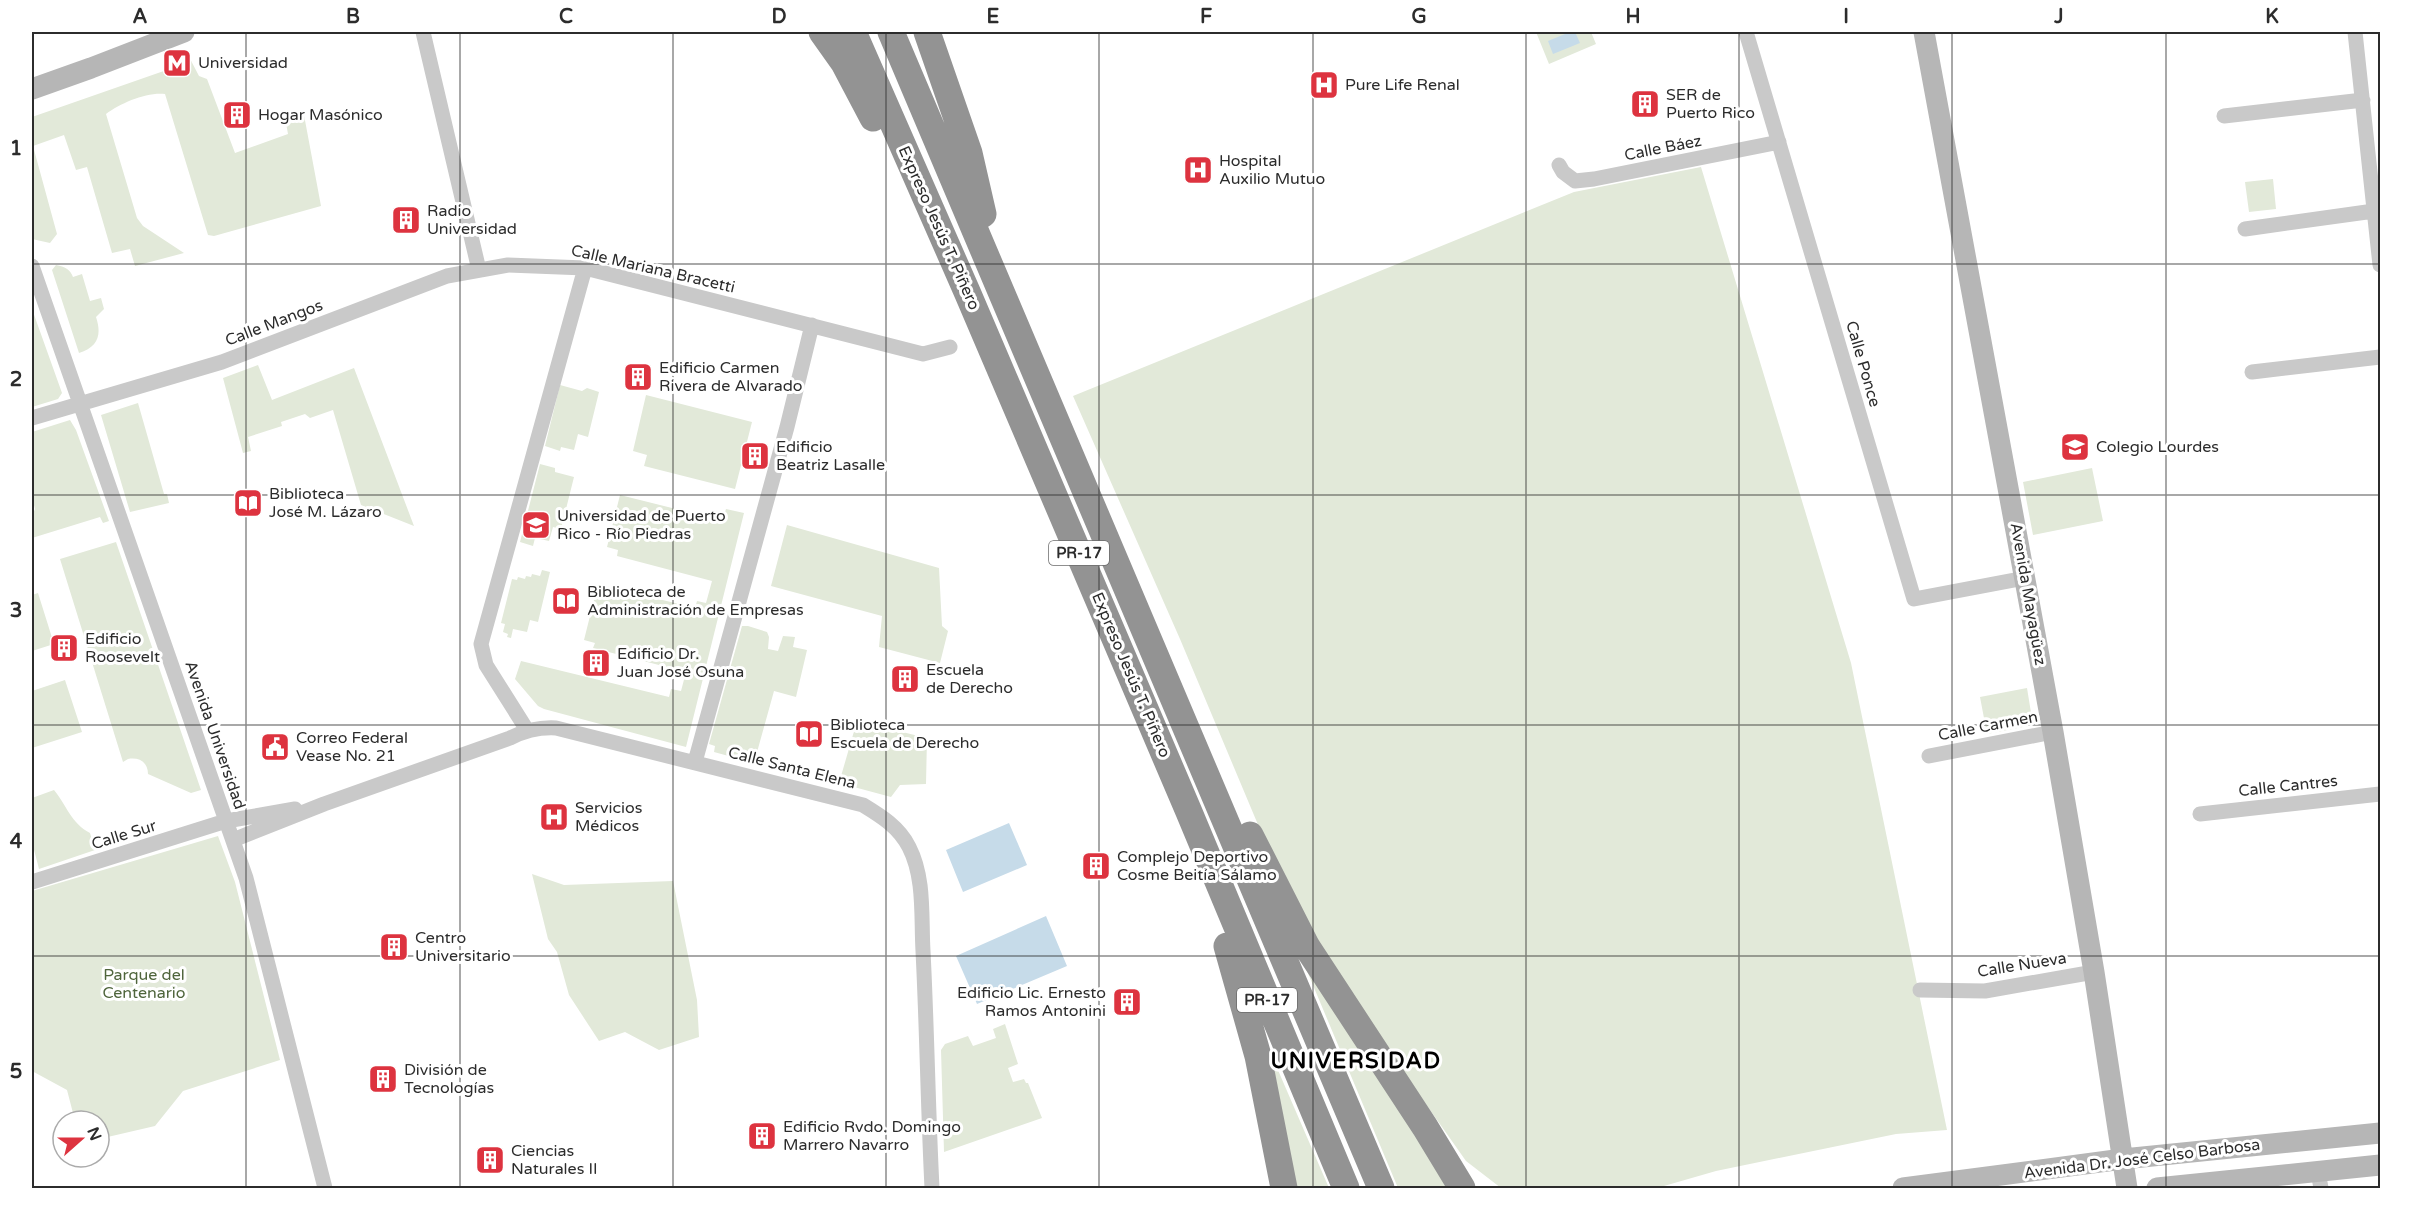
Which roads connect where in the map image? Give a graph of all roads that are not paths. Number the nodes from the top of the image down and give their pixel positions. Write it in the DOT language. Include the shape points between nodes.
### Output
graph roads {
  1 [pos="184,32"];
  2 [pos="423,32"];
  3 [pos="822,32"];
  4 [pos="853,32"];
  5 [pos="891,32"];
  6 [pos="927,32"];
  7 [pos="1746,32"];
  8 [pos="1924,32"];
  9 [pos="2355,32"];
  10 [pos="32,88"];
  11 [pos="2363,100"];
  12 [pos="2224,116"];
  13 [pos="1779,142"];
  14 [pos="1559,165"];
  15 [pos="2374,211"];
  16 [pos="2245,229"];
  17 [pos="2380,264"];
  18 [pos="32,266"];
  19 [pos="585,268"];
  20 [pos="479,270"];
  21 [pos="999,282"];
  22 [pos="32,289"];
  23 [pos="968,294"];
  24 [pos="42,301"];
  25 [pos="812,325"];
  26 [pos="950,347"];
  27 [pos="2380,357"];
  28 [pos="2252,372"];
  29 [pos="80,405"];
  30 [pos="32,418"];
  31 [pos="2025,578"];
  32 [pos="527,730"];
  33 [pos="2053,732"];
  34 [pos="1199,754"];
  35 [pos="1929,756"];
  36 [pos="695,762"];
  37 [pos="2380,794"];
  38 [pos="324,804"];
  39 [pos="1189,812"];
  40 [pos="2200,814"];
  41 [pos="226,820"];
  42 [pos="233,840"];
  43 [pos="32,882"];
  44 [pos="2094,972"];
  45 [pos="1920,990"];
  46 [pos="1425,1127"];
  47 [pos="2380,1132"];
  48 [pos="2123,1159"];
  49 [pos="2380,1165"];
  50 [pos="2320,1180"];
  51 [pos="2219,1185"];
  52 [pos="1284,1187"];
  53 [pos="325,1188"];
  54 [pos="932,1188"];
  55 [pos="1346,1188"];
  56 [pos="1382,1188"];
  57 [pos="1462,1188"];
  58 [pos="1481,1188"];
  59 [pos="1903,1188"];
  60 [pos="2127,1188"];
  61 [pos="2157,1188"];
  1 -- 10 [label="street"];
  2 -- 20 [label="street"];
  3 -- 23 [label="highway" via="867,105 917,215"];
  4 -- 23 [label="highway, Expreso Jesús T. Piñero / PR-17"];
  5 -- 21 [label="highway, Expreso Jesús T. Piñero / PR-17"];
  6 -- 21 [label="highway" via="969,153"];
  7 -- 13 [label="street, Calle Ponce"];
  8 -- 31 [label="street, Avenida Mayagüez"];
  9 -- 11 [label="street"];
  11 -- 12 [label="street"];
  11 -- 15 [label="street"];
  13 -- 14 [label="street, Calle Báez" via="1575,181"];
  13 -- 31 [label="street, Calle Ponce" via="1914,598"];
  15 -- 16 [label="street"];
  15 -- 17 [label="street"];
  18 -- 24 [label="street, Avenida Universidad"];
  19 -- 20 [label="street, Calle Mariana Bracetti" via="508,265"];
  19 -- 25 [label="street, Calle Mariana Bracetti"];
  19 -- 32 [label="street" via="481,644 486,664"];
  20 -- 29 [label="street, Calle Mangos" via="447,276 222,362"];
  21 -- 34 [label="highway, Expreso Jesús T. Piñero / PR-17"];
  22 -- 24 [label="street, Avenida Universidad"];
  23 -- 39 [label="highway, Expreso Jesús T. Piñero / PR-17"];
  24 -- 29 [label="street, Avenida Universidad"];
  25 -- 26 [label="street, Calle Mariana Bracetti" via="924,354"];
  25 -- 36 [label="street"];
  27 -- 28 [label="street"];
  29 -- 30 [label="street, Calle Mangos"];
  29 -- 41 [label="street, Avenida Universidad"];
  31 -- 33 [label="street, Avenida Mayagüez"];
  32 -- 36 [label="street, Calle Santa Elena" via="556,728"];
  32 -- 38 [label="street, Calle Santa Elena"];
  33 -- 35 [label="street, Calle Carmen"];
  33 -- 44 [label="street, Avenida Mayagüez"];
  34 -- 46 [label="highway" via="1243,819 1307,947"];
  34 -- 56 [label="highway, Expreso Jesús T. Piñero / PR-17"];
  36 -- 54 [label="street, Calle Santa Elena" via="863,804 894,825 910,848 919,876"];
  37 -- 40 [label="street, Calle Cantres"];
  38 -- 41 [label="street, Calle Santa Elena"];
  38 -- 42 [label="street, Calle Santa Elena"];
  39 -- 52 [label="highway" via="1210,901 1232,959 1256,1046"];
  39 -- 55 [label="highway, Expreso Jesús T. Piñero / PR-17"];
  41 -- 42 [label="street, Avenida Universidad"];
  41 -- 43 [label="street, Calle Sur"];
  42 -- 53 [label="street, Avenida Universidad"];
  44 -- 45 [label="street, Calle Nueva" via="1985,991"];
  44 -- 48 [label="street, Avenida Mayagüez"];
  46 -- 57 [label="highway"];
  46 -- 58 [label="highway"];
  47 -- 48 [label="street, Avenida Dr. José Celso Barbosa"];
  48 -- 59 [label="street, Avenida Dr. José Celso Barbosa"];
  48 -- 60 [label="street, Avenida Mayagüez"];
  49 -- 50 [label="street, Avenida Dr. José Celso Barbosa"];
  50 -- 51 [label="street, Avenida Dr. José Celso Barbosa"];
  51 -- 61 [label="street, Avenida Dr. José Celso Barbosa"];
}
